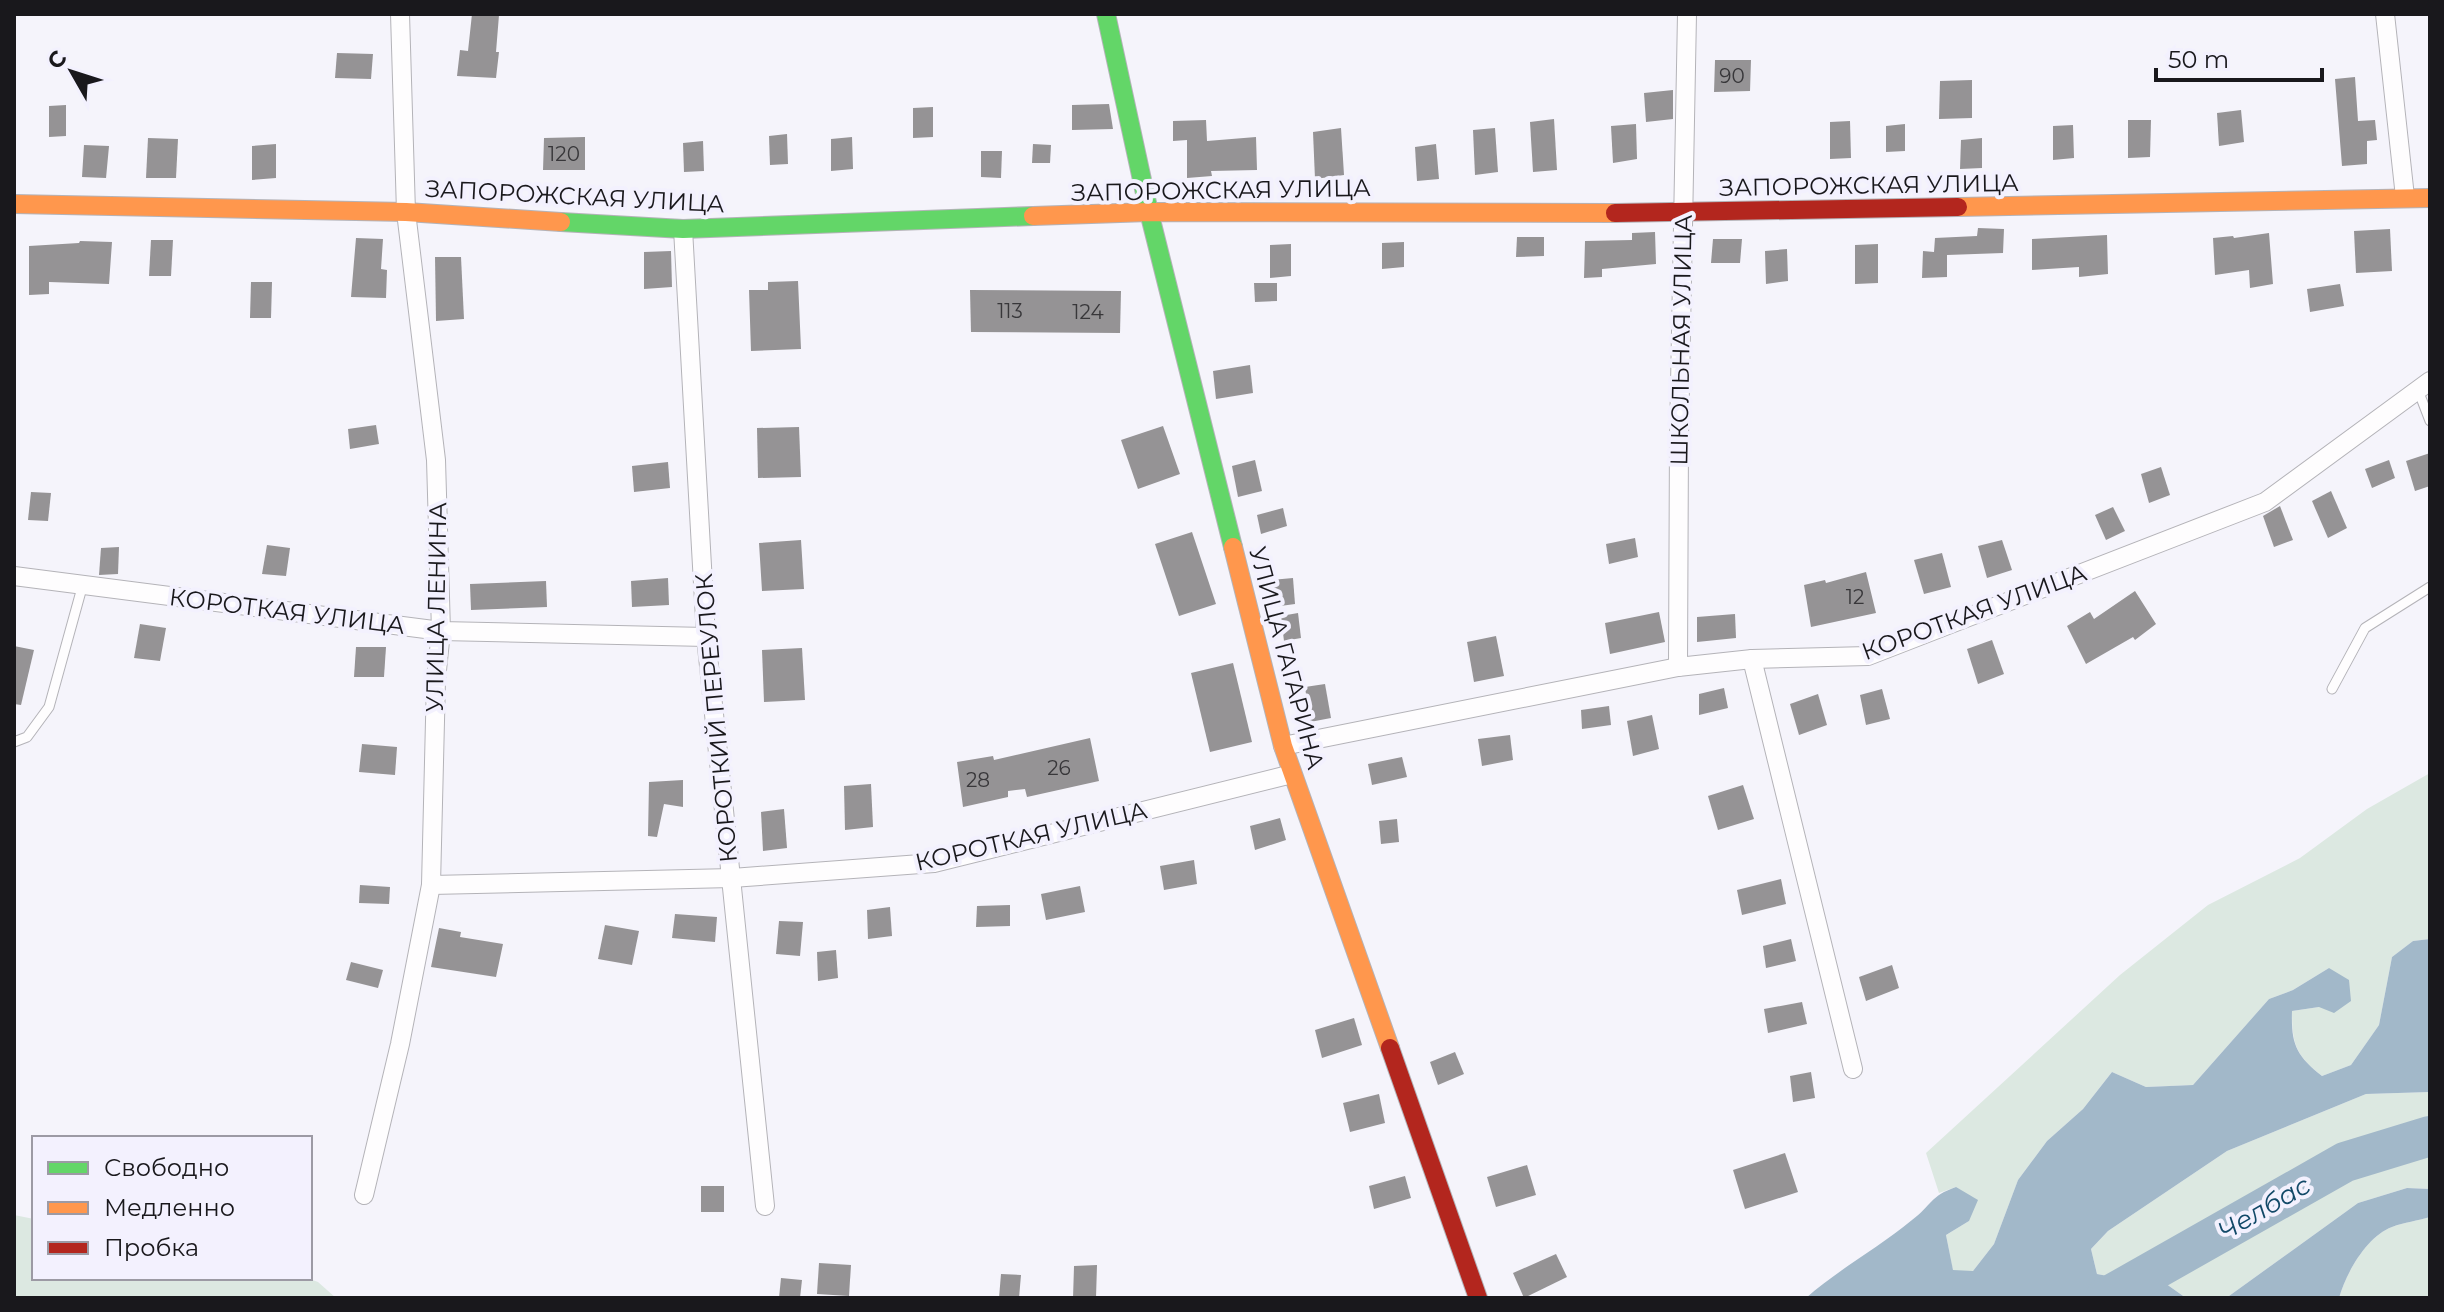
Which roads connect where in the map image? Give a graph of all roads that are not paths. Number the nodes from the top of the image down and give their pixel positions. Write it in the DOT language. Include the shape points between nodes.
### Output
graph roads {
  1 [pos="400,14"];
  2 [pos="1106,14"];
  3 [pos="1687,14"];
  4 [pos="2385,14"];
  5 [pos="2405,197"];
  6 [pos="2430,198"];
  7 [pos="14,204"];
  8 [pos="406,212"];
  9 [pos="1149,212"];
  10 [pos="1683,213"];
  11 [pos="683,229"];
  12 [pos="2424,386"];
  13 [pos="2430,421"];
  14 [pos="14,576"];
  15 [pos="83,584"];
  16 [pos="2430,587"];
  17 [pos="441,631"];
  18 [pos="706,637"];
  19 [pos="1752,659"];
  20 [pos="1678,667"];
  21 [pos="2332,689"];
  22 [pos="14,742"];
  23 [pos="1283,746"];
  24 [pos="1292,774"];
  25 [pos="732,878"];
  26 [pos="431,885"];
  27 [pos="1853,1069"];
  28 [pos="364,1195"];
  29 [pos="765,1206"];
  30 [pos="1478,1298"];
  1 -- 8 [label="street, УЛИЦА ЛЕНИНА"];
  2 -- 9 [label="street, УЛИЦА ГАГАРИНА"];
  3 -- 10 [label="street, ШКОЛЬНАЯ УЛИЦА"];
  4 -- 5 [label="street"];
  5 -- 6 [label="street, ЗАПОРОЖСКАЯ УЛИЦА"];
  5 -- 10 [label="street, ЗАПОРОЖСКАЯ УЛИЦА"];
  7 -- 8 [label="street, ЗАПОРОЖСКАЯ УЛИЦА"];
  8 -- 11 [label="street, ЗАПОРОЖСКАЯ УЛИЦА"];
  8 -- 17 [label="street, УЛИЦА ЛЕНИНА" via="436,460"];
  9 -- 10 [label="street, ЗАПОРОЖСКАЯ УЛИЦА"];
  9 -- 11 [label="street, ЗАПОРОЖСКАЯ УЛИЦА"];
  9 -- 23 [label="street, УЛИЦА ГАГАРИНА"];
  10 -- 20 [label="street, ШКОЛЬНАЯ УЛИЦА"];
  11 -- 18 [label="street, КОРОТКИЙ ПЕРЕУЛОК"];
  12 -- 13 [label="lane"];
  12 -- 19 [label="street, КОРОТКАЯ УЛИЦА" via="2265,502 1868,656"];
  14 -- 15 [label="street, КОРОТКАЯ УЛИЦА"];
  15 -- 17 [label="street, КОРОТКАЯ УЛИЦА"];
  15 -- 22 [label="lane" via="49,707 27,737"];
  16 -- 21 [label="lane" via="2365,628"];
  17 -- 18 [label="street, КОРОТКАЯ УЛИЦА"];
  17 -- 26 [label="street, УЛИЦА ЛЕНИНА"];
  18 -- 25 [label="street, КОРОТКИЙ ПЕРЕУЛОК"];
  19 -- 20 [label="street, КОРОТКАЯ УЛИЦА"];
  19 -- 27 [label="street"];
  20 -- 23 [label="street, КОРОТКАЯ УЛИЦА"];
  23 -- 24 [label="street, УЛИЦА ГАГАРИНА"];
  24 -- 25 [label="street, КОРОТКАЯ УЛИЦА" via="934,863"];
  24 -- 30 [label="street, УЛИЦА ГАГАРИНА"];
  25 -- 26 [label="street, КОРОТКАЯ УЛИЦА"];
  25 -- 29 [label="street, КОРОТКИЙ ПЕРЕУЛОК"];
  26 -- 28 [label="street, УЛИЦА ЛЕНИНА"];
}
